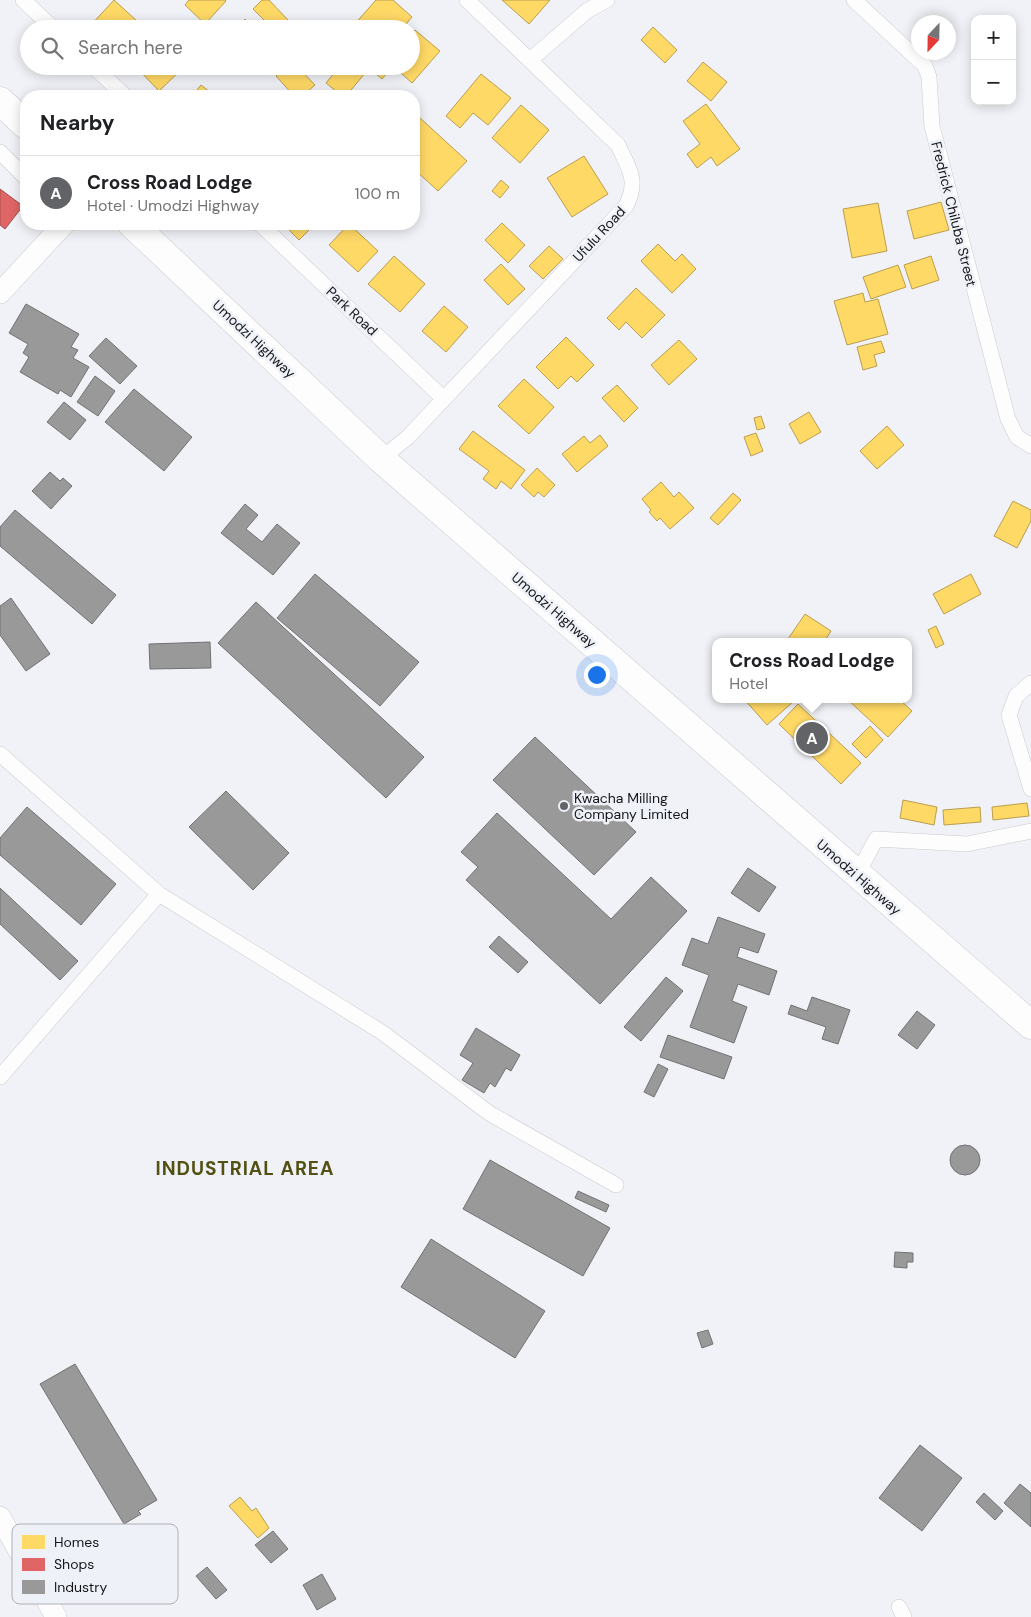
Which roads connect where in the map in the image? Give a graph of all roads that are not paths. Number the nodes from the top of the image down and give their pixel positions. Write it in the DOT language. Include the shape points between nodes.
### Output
graph roads {
  1 [pos="23,0"];
  2 [pos="467,0"];
  3 [pos="606,0"];
  4 [pos="854,0"];
  5 [pos="44,20"];
  6 [pos="530,60"];
  7 [pos="103,75"];
  8 [pos="119,90"];
  9 [pos="0,101"];
  10 [pos="20,119"];
  11 [pos="0,152"];
  12 [pos="20,172"];
  13 [pos="58,230"];
  14 [pos="138,230"];
  15 [pos="266,230"];
  16 [pos="0,293"];
  17 [pos="444,399"];
  18 [pos="1031,446"];
  19 [pos="381,459"];
  20 [pos="1031,683"];
  21 [pos="0,754"];
  22 [pos="1031,789"];
  23 [pos="1031,831"];
  24 [pos="857,875"];
  25 [pos="159,894"];
  26 [pos="1031,1025"];
  27 [pos="0,1077"];
  28 [pos="616,1185"];
  29 [pos="0,1516"];
  30 [pos="12,1538"];
  31 [pos="49,1604"];
  32 [pos="56,1617"];
  1 -- 5 [label="street"];
  2 -- 6 [label="street, Ufulu Road"];
  3 -- 6 [label="street" via="588,10"];
  4 -- 18 [label="street, Fredrick Chiluba Street" via="925,66 929,77 932,126 1008,419 1018,437"];
  6 -- 17 [label="street, Ufulu Road" via="618,145 632,176 633,192 626,206"];
  7 -- 8 [label="street"];
  9 -- 10 [label="highway"];
  11 -- 12 [label="street"];
  13 -- 16 [label="street"];
  14 -- 19 [label="highway, Umodzi Highway"];
  15 -- 17 [label="street, Park Road"];
  17 -- 19 [label="street, Ufulu Road" via="408,437"];
  19 -- 24 [label="highway, Umodzi Highway"];
  20 -- 22 [label="street" via="1016,696 1009,715"];
  21 -- 25 [label="street"];
  23 -- 24 [label="street" via="967,844 876,839"];
  24 -- 26 [label="highway, Umodzi Highway"];
  25 -- 27 [label="street"];
  25 -- 28 [label="street" via="383,1033 488,1112"];
  29 -- 30 [label="street"];
  31 -- 32 [label="street"];
}
